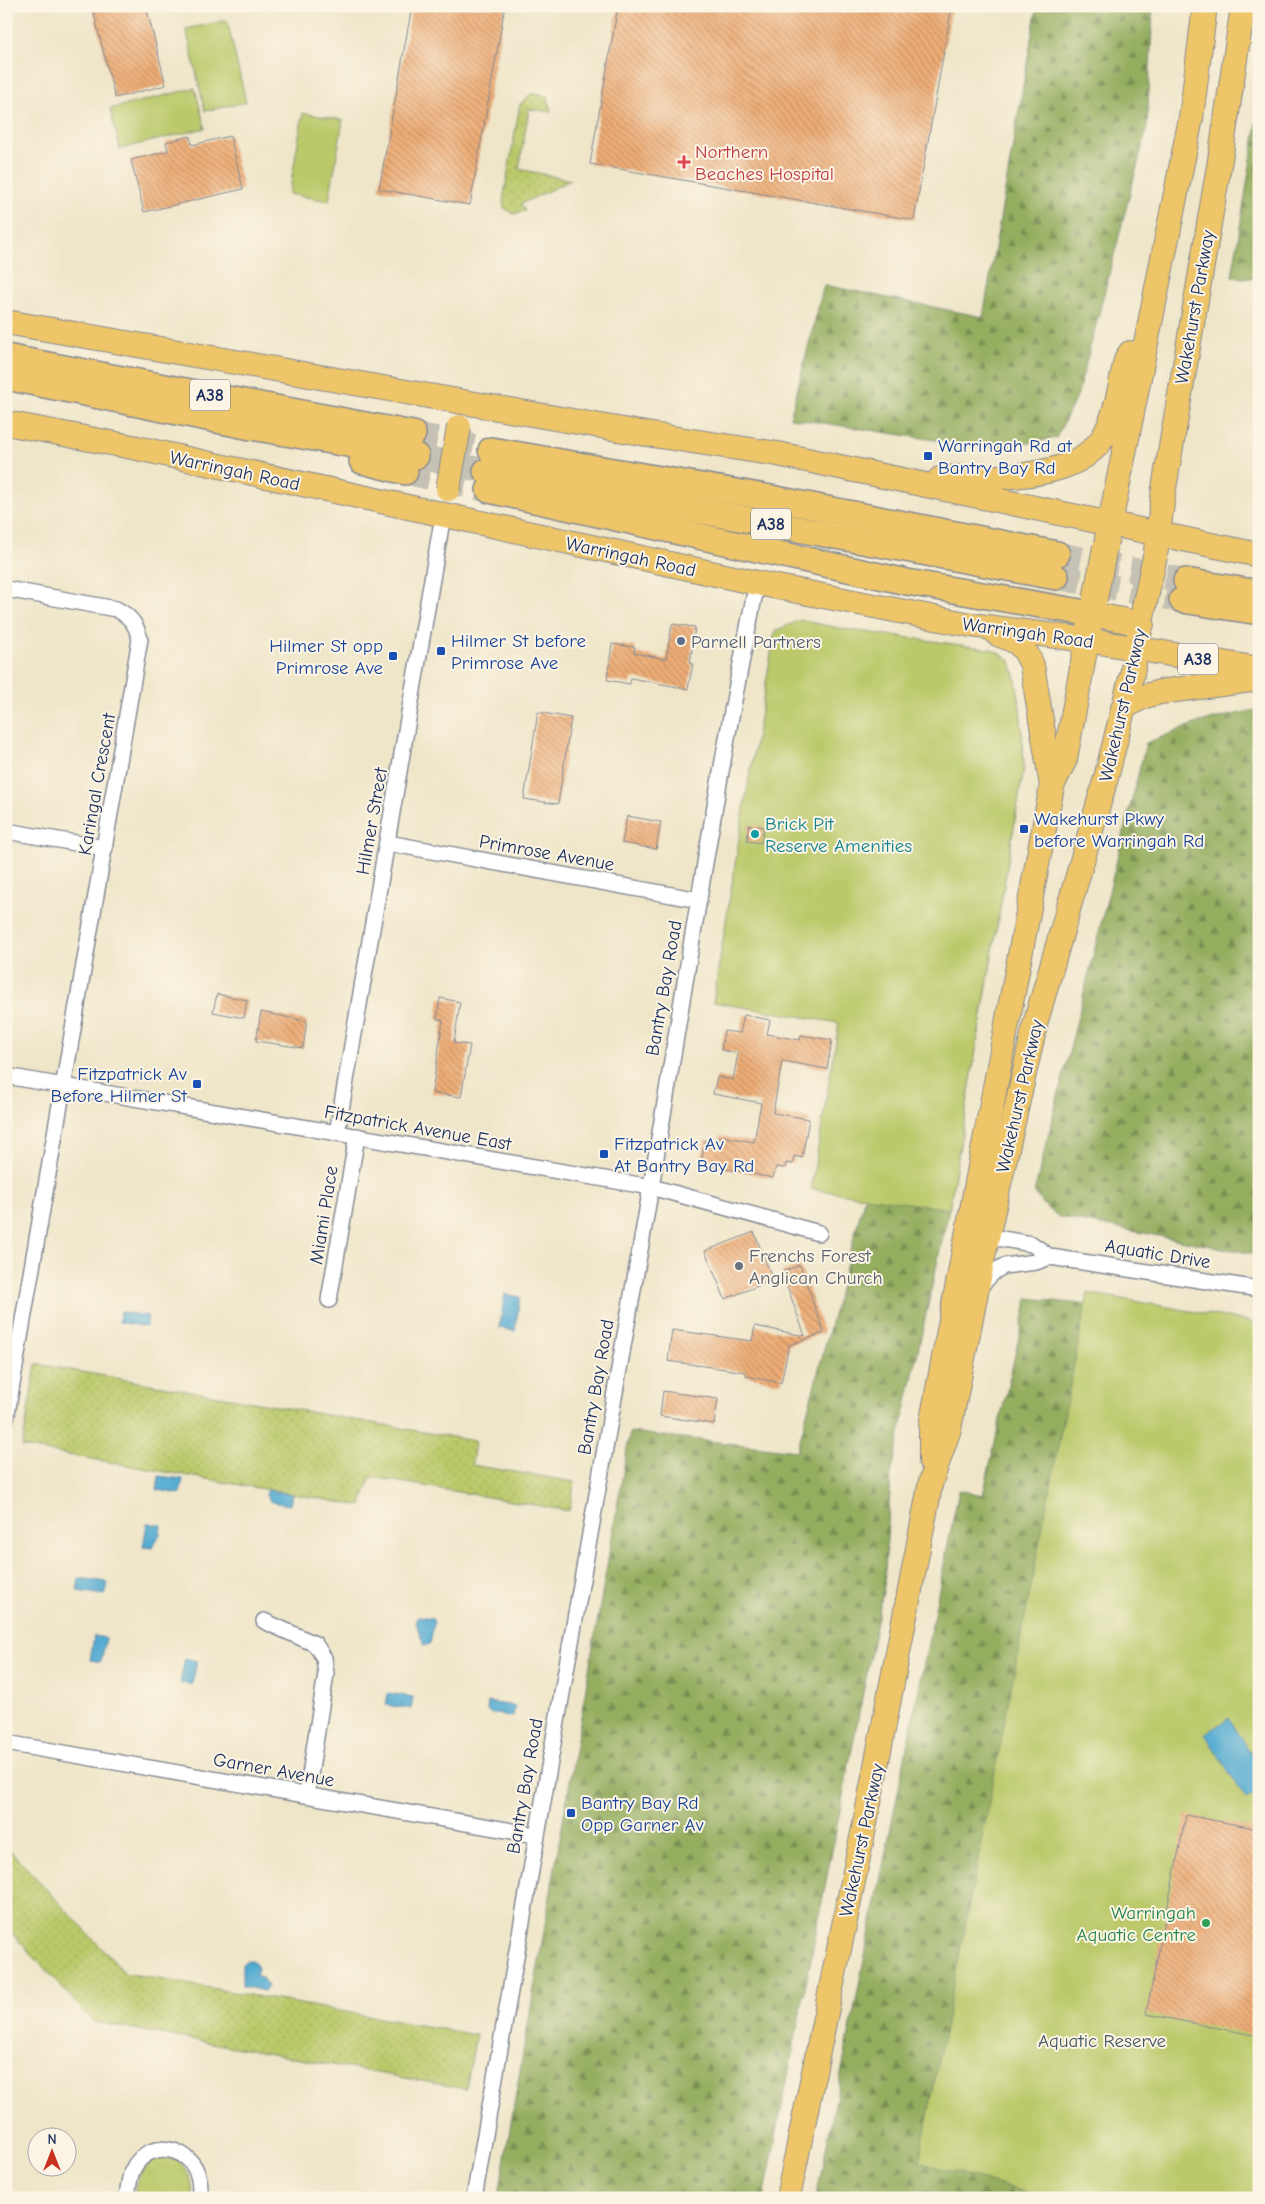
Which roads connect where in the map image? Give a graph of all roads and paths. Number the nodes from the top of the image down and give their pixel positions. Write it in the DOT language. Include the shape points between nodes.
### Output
graph roads {
  1 [pos="1205,6"];
  2 [pos="1243,6"];
  3 [pos="6,322"];
  4 [pos="1149,328"];
  5 [pos="6,356"];
  6 [pos="6,377"];
  7 [pos="462,402"];
  8 [pos="6,423"];
  9 [pos="922,484"];
  10 [pos="443,515"];
  11 [pos="1110,524"];
  12 [pos="1158,545"];
  13 [pos="1259,555"];
  14 [pos="1056,566"];
  15 [pos="757,583"];
  16 [pos="6,589"];
  17 [pos="1259,594"];
  18 [pos="1094,606"];
  19 [pos="1259,612"];
  20 [pos="1143,616"];
  21 [pos="971,625"];
  22 [pos="1087,640"];
  23 [pos="1137,648"];
  24 [pos="1259,669"];
  25 [pos="1259,679"];
  26 [pos="1123,708"];
  27 [pos="1052,786"];
  28 [pos="6,831"];
  29 [pos="388,843"];
  30 [pos="105,848"];
  31 [pos="699,900"];
  32 [pos="6,1076"];
  33 [pos="64,1085"];
  34 [pos="337,1133"];
  35 [pos="357,1136"];
  36 [pos="650,1187"];
  37 [pos="819,1233"];
  38 [pos="978,1235"];
  39 [pos="1050,1257"];
  40 [pos="1259,1289"];
  41 [pos="977,1290"];
  42 [pos="330,1300"];
  43 [pos="6,1419"];
  44 [pos="931,1481"];
  45 [pos="264,1621"];
  46 [pos="6,1743"];
  47 [pos="307,1794"];
  48 [pos="535,1835"];
  49 [pos="127,2198"];
  50 [pos="199,2198"];
  51 [pos="474,2198"];
  52 [pos="788,2198"];
  1 -- 4 [label="main road, Wakehurst Parkway" via="1191,118"];
  2 -- 12 [label="main road, Wakehurst Parkway" via="1164,488"];
  3 -- 7 [label="main road, A38"];
  4 -- 9 [label="main road" via="1126,360 1110,426 1086,457 1032,474 946,478"];
  4 -- 11 [label="main road, Wakehurst Parkway"];
  5 -- 6 [label="highway, A38" via="411,454 250,427"];
  7 -- 9 [label="main road, A38" via="778,454"];
  7 -- 10 [label="main road, bridge"];
  8 -- 10 [label="main road, Warringah Road / A38" via="147,450"];
  9 -- 11 [label="main road, A38"];
  10 -- 15 [label="main road, Warringah Road / A38"];
  10 -- 29 [label="street, Hilmer Street"];
  11 -- 12 [label="main road, A38"];
  11 -- 18 [label="main road, Wakehurst Parkway, bridge"];
  12 -- 13 [label="main road, A38"];
  12 -- 20 [label="main road, Wakehurst Parkway, bridge"];
  14 -- 18 [label="highway, A38" via="489,471 907,582"];
  15 -- 21 [label="main road, Warringah Road / A38"];
  15 -- 31 [label="street, Bantry Bay Road"];
  16 -- 30 [label="street, Karingal Crescent" via="111,608 127,614 138,629 139,652"];
  17 -- 19 [label="highway" via="1184,590"];
  18 -- 20 [label="main road, Warringah Road"];
  18 -- 22 [label="main road, Wakehurst Parkway"];
  20 -- 23 [label="main road, Wakehurst Parkway"];
  21 -- 22 [label="main road, Warringah Road / A38"];
  21 -- 27 [label="main road" via="1013,639 1026,650 1035,683"];
  22 -- 23 [label="main road, Warringah Road / A38"];
  22 -- 27 [label="main road, Wakehurst Parkway" via="1065,759"];
  23 -- 24 [label="main road, Warringah Road / A38"];
  23 -- 26 [label="main road, Wakehurst Parkway"];
  25 -- 26 [label="main road" via="1160,692 1142,697"];
  26 -- 38 [label="main road, Wakehurst Parkway"];
  27 -- 38 [label="main road, Wakehurst Parkway"];
  28 -- 30 [label="street"];
  29 -- 31 [label="street, Primrose Avenue"];
  29 -- 34 [label="street, Hilmer Street"];
  30 -- 33 [label="street, Karingal Crescent"];
  31 -- 36 [label="street, Bantry Bay Road"];
  32 -- 33 [label="street, Fitzpatrick Avenue East"];
  33 -- 34 [label="street, Fitzpatrick Avenue East"];
  33 -- 43 [label="street, Karingal Crescent"];
  34 -- 35 [label="street, Fitzpatrick Avenue East"];
  35 -- 36 [label="street, Fitzpatrick Avenue East"];
  35 -- 42 [label="street, Miami Place"];
  36 -- 37 [label="street, Fitzpatrick Avenue East"];
  36 -- 48 [label="street, Bantry Bay Road"];
  38 -- 39 [label="street, Aquatic Drive" via="1032,1244"];
  38 -- 41 [label="main road, Wakehurst Parkway"];
  38 -- 44 [label="main road, Wakehurst Parkway" via="931,1426"];
  39 -- 40 [label="street, Aquatic Drive"];
  39 -- 41 [label="street, Aquatic Drive" via="1004,1266"];
  41 -- 44 [label="main road, Wakehurst Parkway" via="949,1430"];
  44 -- 52 [label="main road, Wakehurst Parkway"];
  45 -- 47 [label="street" via="315,1644 324,1658 326,1674"];
  46 -- 47 [label="street, Garner Avenue"];
  47 -- 48 [label="street, Garner Avenue"];
  48 -- 51 [label="street, Bantry Bay Road"];
  49 -- 50 [label="street" via="132,2171 147,2154 158,2150 180,2153 190,2159 200,2179"];
}
